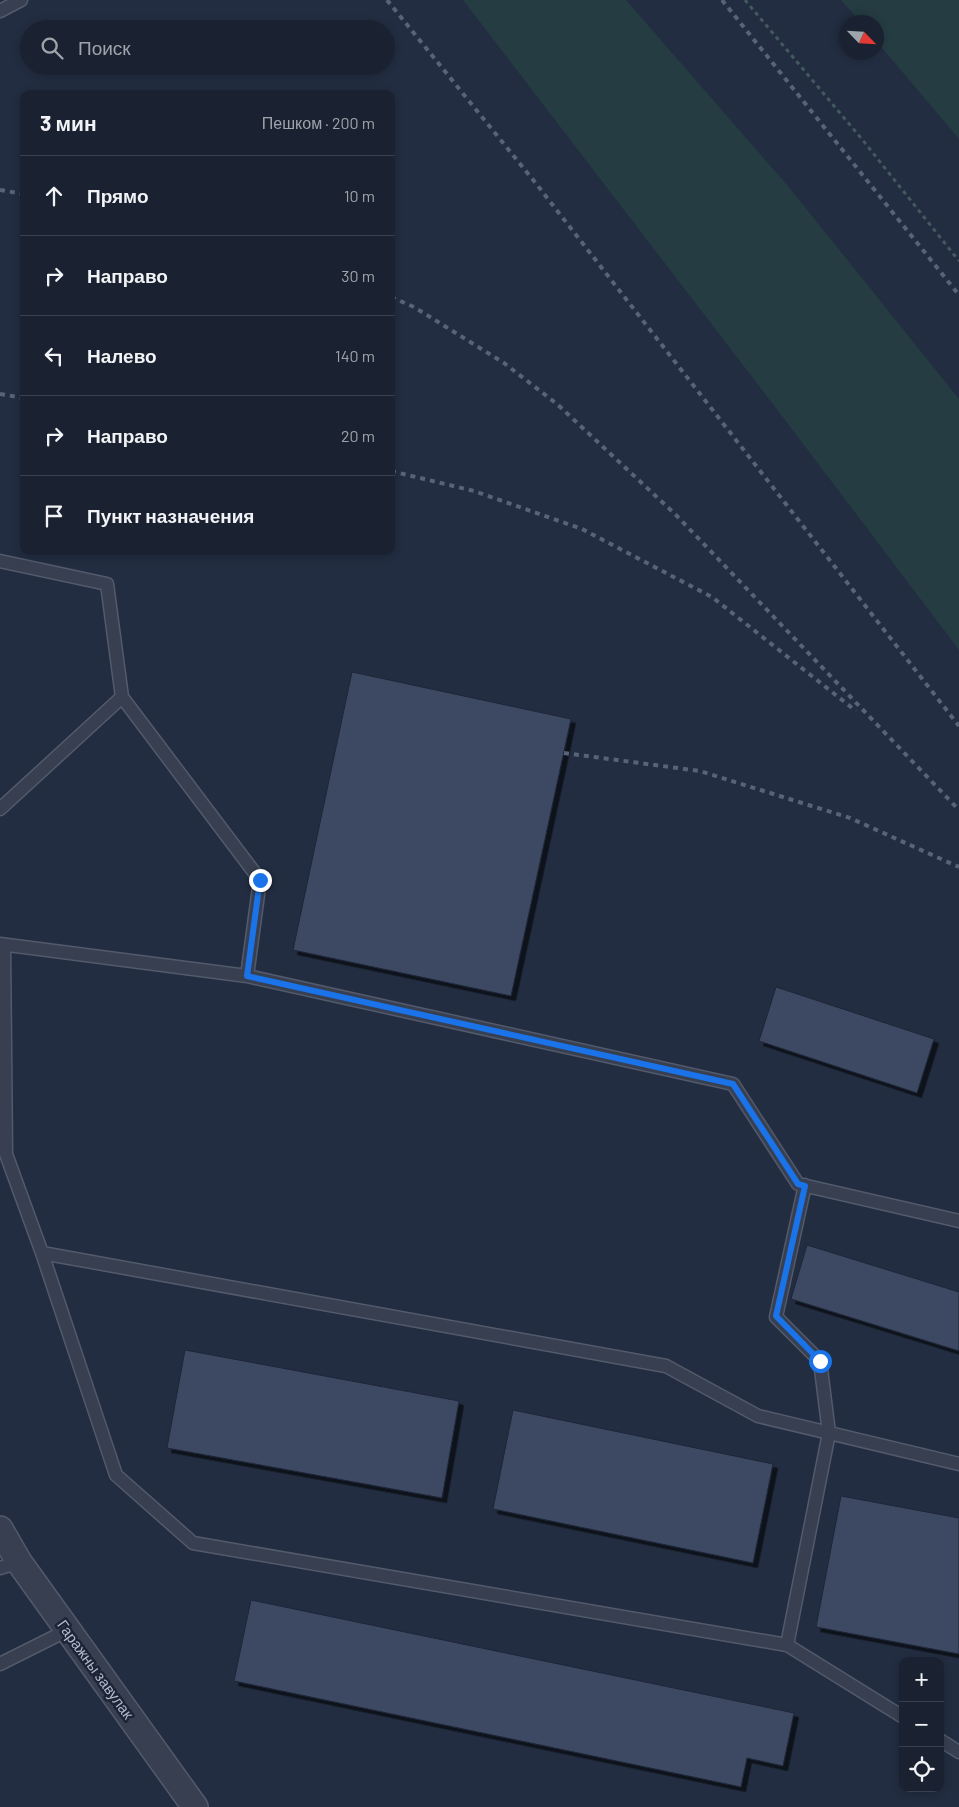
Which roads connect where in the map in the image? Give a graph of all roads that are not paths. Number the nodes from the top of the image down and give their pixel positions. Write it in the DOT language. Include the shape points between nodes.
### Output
graph roads {
  1 [pos="21,0"];
  2 [pos="0,11"];
  3 [pos="0,561"];
  4 [pos="122,697"];
  5 [pos="0,809"];
  6 [pos="2,945"];
  7 [pos="247,976"];
  8 [pos="805,1186"];
  9 [pos="959,1221"];
  10 [pos="42,1253"];
  11 [pos="829,1433"];
  12 [pos="959,1464"];
  13 [pos="0,1529"];
  14 [pos="9,1565"];
  15 [pos="68,1630"];
  16 [pos="787,1644"];
  17 [pos="0,1664"];
  18 [pos="899,1714"];
  19 [pos="944,1743"];
  20 [pos="959,1752"];
  21 [pos="195,1807"];
  1 -- 2 [label="lane"];
  3 -- 4 [label="lane" via="107,584"];
  4 -- 5 [label="lane"];
  4 -- 7 [label="lane" via="260,880"];
  6 -- 7 [label="lane"];
  6 -- 10 [label="lane" via="6,1154"];
  7 -- 8 [label="lane" via="733,1084 798,1184"];
  8 -- 9 [label="lane"];
  8 -- 11 [label="lane" via="776,1316 820,1361"];
  10 -- 11 [label="lane" via="666,1366 758,1416"];
  10 -- 16 [label="lane" via="116,1475 193,1543"];
  11 -- 12 [label="lane"];
  11 -- 16 [label="lane"];
  13 -- 14 [label="street, Гаражны завулак"];
  14 -- 15 [label="street, Гаражны завулак"];
  15 -- 17 [label="lane"];
  15 -- 21 [label="street, Гаражны завулак"];
  16 -- 18 [label="lane"];
  19 -- 20 [label="lane"];
}
